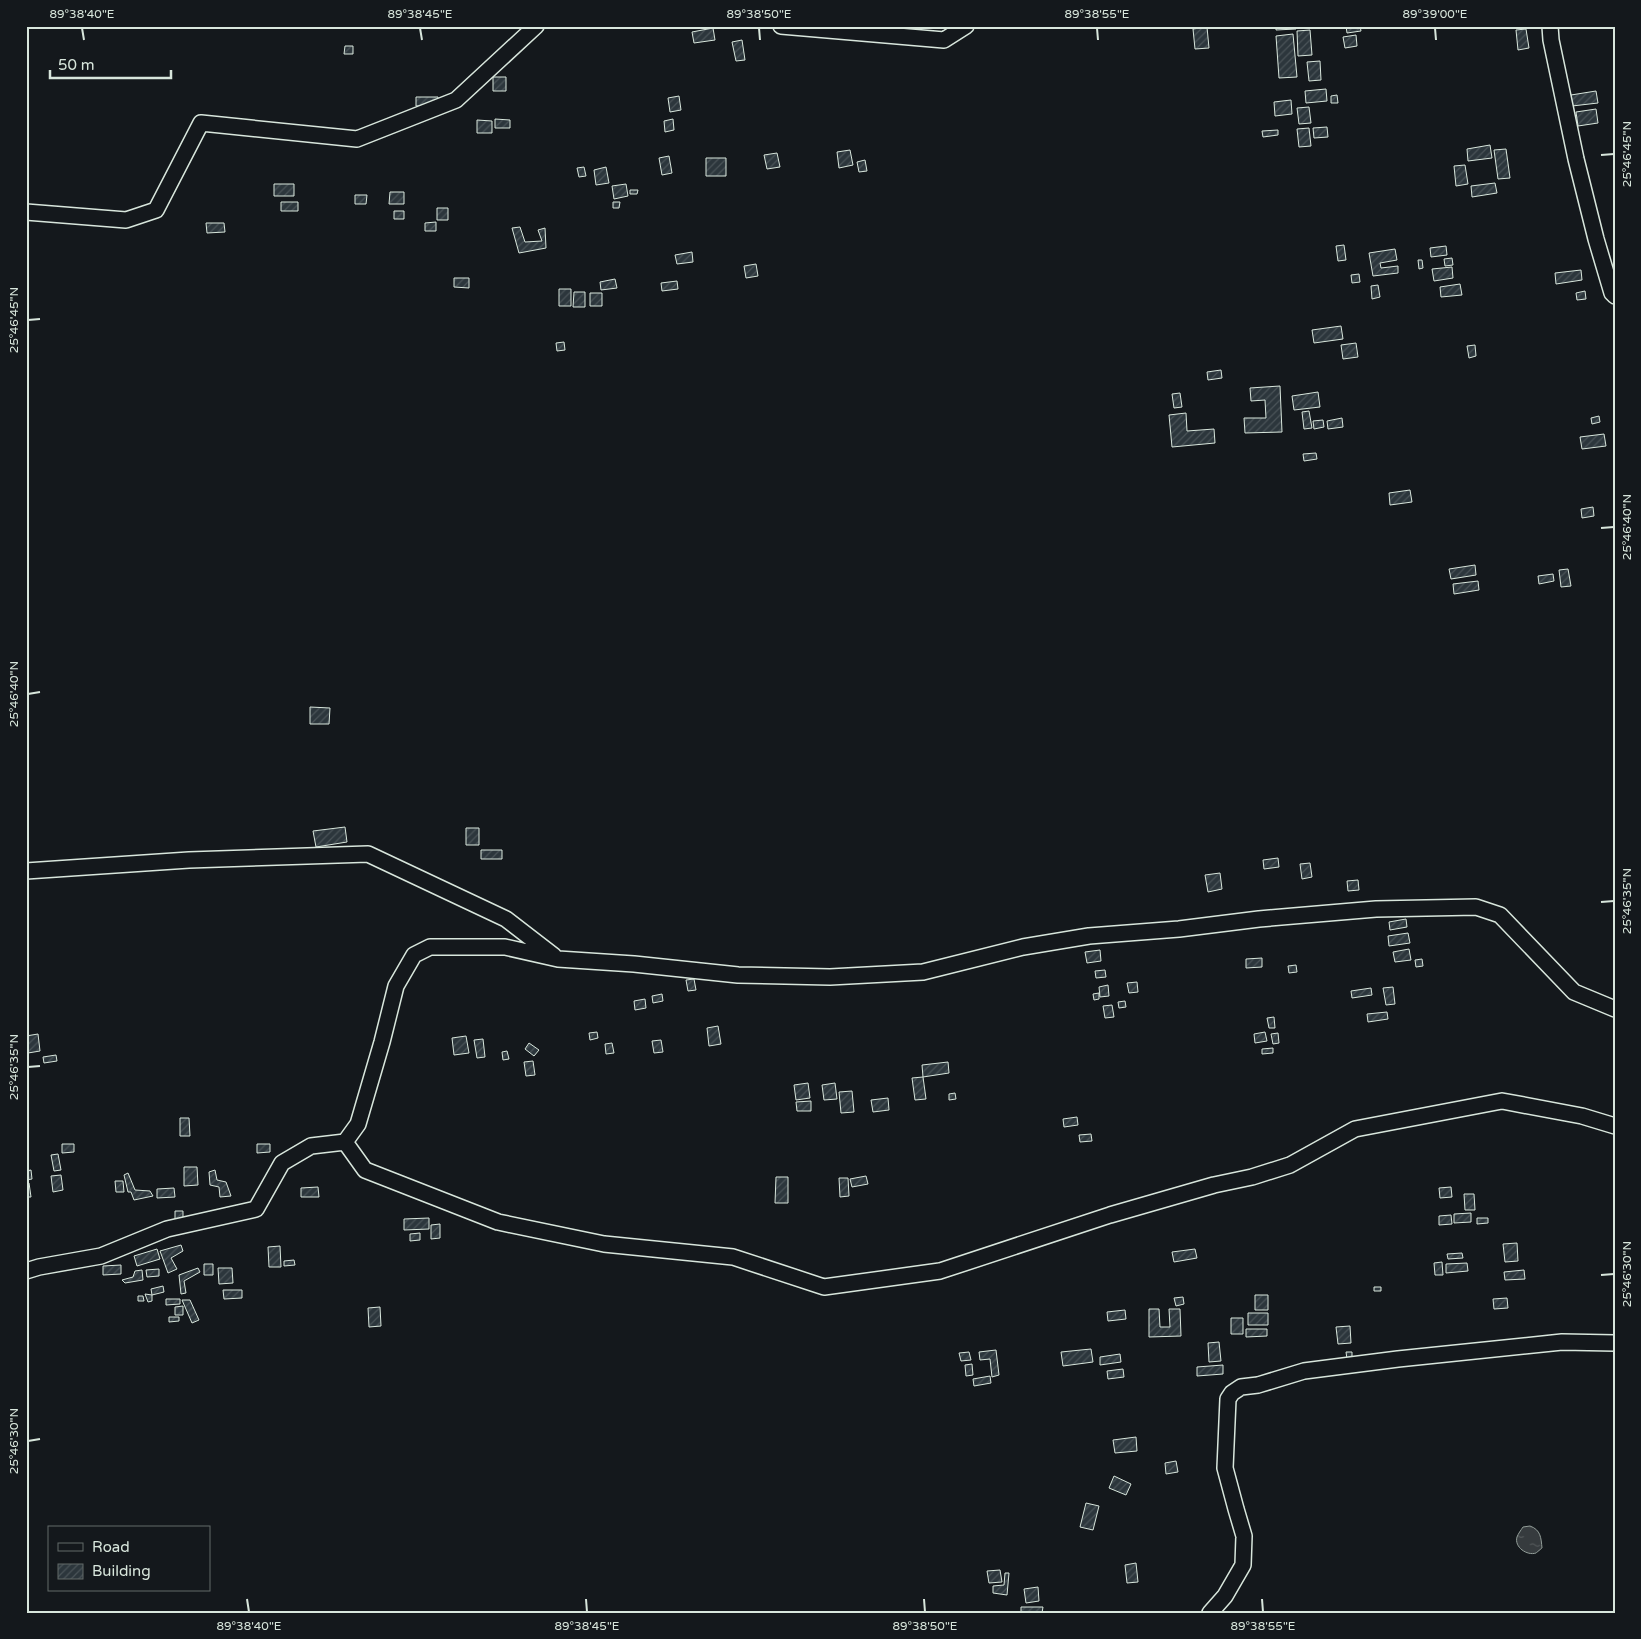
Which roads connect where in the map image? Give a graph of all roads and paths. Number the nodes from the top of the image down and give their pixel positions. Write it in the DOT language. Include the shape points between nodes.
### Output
graph roads {
  1 [pos="536,26"];
  2 [pos="781,26"];
  3 [pos="966,26"];
  4 [pos="1550,26"];
  5 [pos="26,212"];
  6 [pos="1615,296"];
  7 [pos="26,871"];
  8 [pos="558,959"];
  9 [pos="1615,1009"];
  10 [pos="1615,1126"];
  11 [pos="345,1142"];
  12 [pos="26,1271"];
  13 [pos="1615,1343"];
  14 [pos="1210,1613"];
  1 -- 5 [label="street" via="456,100 357,139 201,123 156,210 126,220"];
  2 -- 3 [label="street" via="944,40"];
  4 -- 6 [label="street" via="1576,159 1596,239"];
  7 -- 8 [label="street" via="189,860 368,854 506,919"];
  8 -- 9 [label="street" via="738,975 830,977 923,972 1023,947 1089,936 1376,909 1476,907 1500,915 1574,992"];
  8 -- 11 [label="street" via="505,947 430,947 414,955 396,986 358,1124"];
  10 -- 11 [label="street" via="1582,1116 1502,1101 1355,1129 1290,1165 1110,1215 940,1271 824,1287 733,1257 604,1244 498,1222 365,1170"];
  11 -- 12 [label="street" via="311,1146 282,1163 256,1209 167,1229 101,1256"];
  13 -- 14 [label="street" via="1562,1342 1398,1359 1304,1371 1236,1390 1228,1399 1225,1468 1244,1536 1243,1565 1225,1596"];
}
